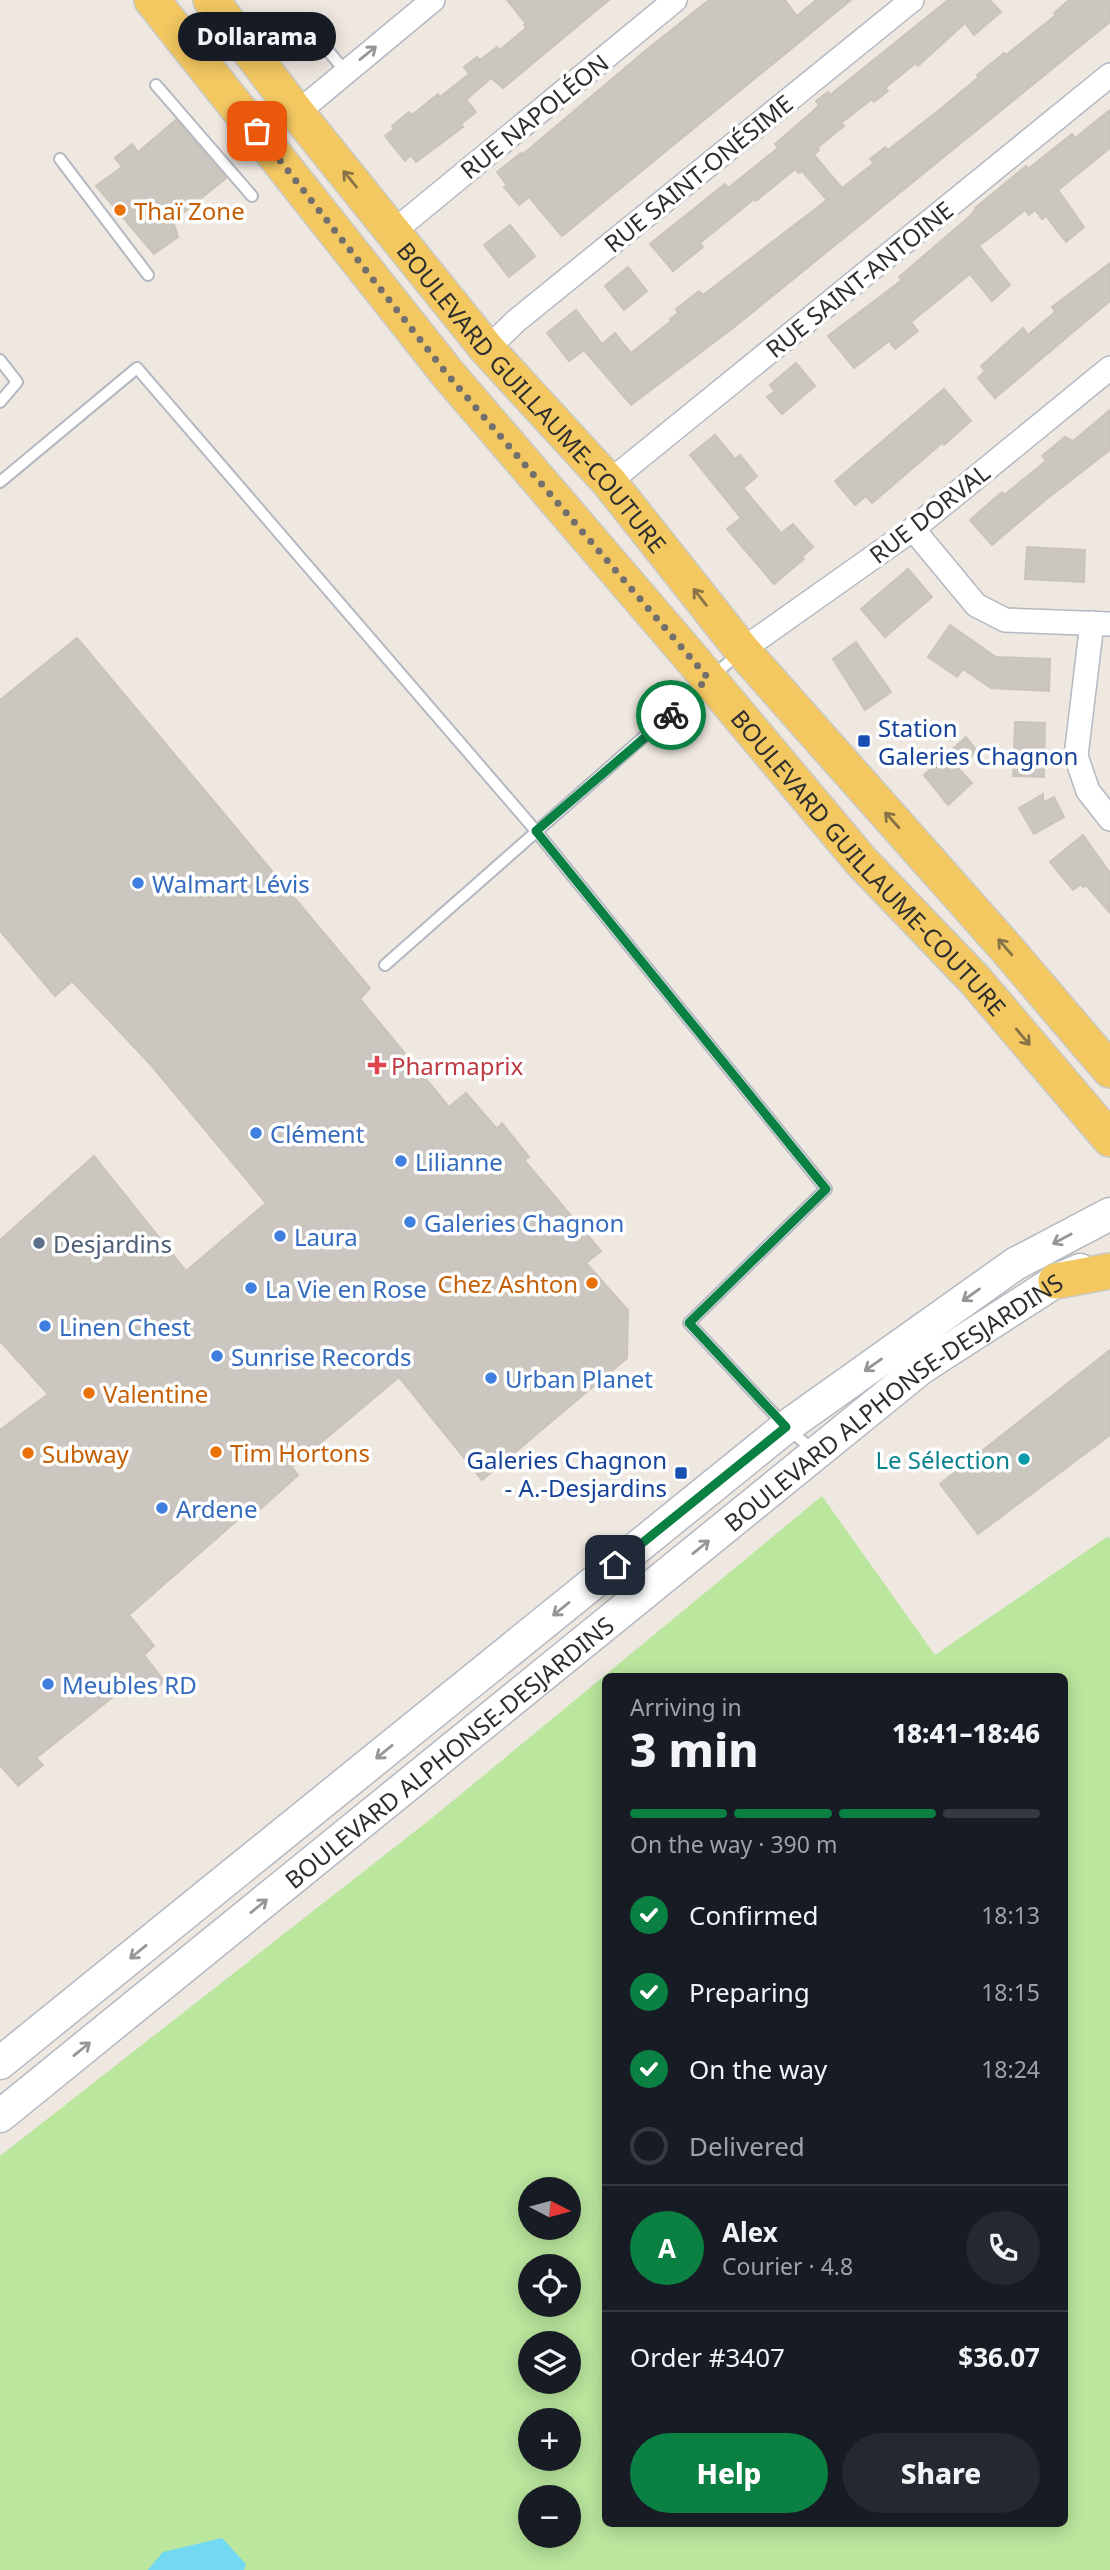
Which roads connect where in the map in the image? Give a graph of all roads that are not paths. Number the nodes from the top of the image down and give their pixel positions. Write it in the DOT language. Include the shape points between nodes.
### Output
graph roads {
  1 [pos="152,0"];
  2 [pos="211,0"];
  3 [pos="433,0"];
  4 [pos="675,0"];
  5 [pos="912,0"];
  6 [pos="314,34"];
  7 [pos="345,71"];
  8 [pos="1110,75"];
  9 [pos="156,85"];
  10 [pos="297,113"];
  11 [pos="60,159"];
  12 [pos="252,196"];
  13 [pos="393,232"];
  14 [pos="148,275"];
  15 [pos="487,349"];
  16 [pos="0,360"];
  17 [pos="1110,368"];
  18 [pos="0,402"];
  19 [pos="0,482"];
  20 [pos="609,482"];
  21 [pos="913,529"];
  22 [pos="1101,624"];
  23 [pos="742,650"];
  24 [pos="708,678"];
  25 [pos="1110,819"];
  26 [pos="536,831"];
  27 [pos="385,965"];
  28 [pos="1110,1070"];
  29 [pos="1110,1139"];
  30 [pos="1110,1214"];
  31 [pos="1110,1257"];
  32 [pos="1110,1271"];
  33 [pos="1056,1281"];
  34 [pos="786,1427"];
  35 [pos="816,1453"];
  36 [pos="11,2071"];
  37 [pos="0,2116"];
  1 -- 24 [label="main road, BOULEVARD GUILLAUME-COUTURE" via="447,374"];
  2 -- 10 [label="main road, BOULEVARD GUILLAUME-COUTURE"];
  7 -- 3 [label="street, one-way"];
  4 -- 13 [label="street, RUE NAPOLÉON"];
  5 -- 15 [label="street, RUE SAINT-ONÉSIME"];
  6 -- 7 [label="lane"];
  7 -- 10 [label="street"];
  8 -- 20 [label="street, RUE SAINT-ANTOINE"];
  9 -- 12 [label="lane"];
  13 -- 10 [label="main road, BOULEVARD GUILLAUME-COUTURE, one-way"];
  11 -- 14 [label="lane"];
  13 -- 15 [label="main road, BOULEVARD GUILLAUME-COUTURE"];
  15 -- 20 [label="main road, BOULEVARD GUILLAUME-COUTURE"];
  16 -- 18 [label="lane" via="17,382"];
  17 -- 21 [label="street, RUE DORVAL"];
  19 -- 26 [label="lane" via="137,368"];
  23 -- 20 [label="main road, BOULEVARD GUILLAUME-COUTURE, one-way"];
  21 -- 22 [label="street" via="976,606 1005,620"];
  21 -- 23 [label="street, RUE DORVAL"];
  22 -- 25 [label="street" via="1076,756 1088,791"];
  23 -- 24 [label="lane"];
  28 -- 23 [label="main road, BOULEVARD GUILLAUME-COUTURE, one-way"];
  24 -- 26 [label="lane"];
  24 -- 29 [label="main road, BOULEVARD GUILLAUME-COUTURE, one-way" via="861,861 975,980"];
  26 -- 27 [label="lane"];
  26 -- 34 [label="lane" via="826,1189 689,1323"];
  30 -- 34 [label="main road, BOULEVARD ALPHONSE-DESJARDINS, one-way" via="1015,1264"];
  31 -- 33 [label="main road, BOULEVARD ALPHONSE-DESJARDINS"];
  32 -- 33 [label="main road"];
  33 -- 35 [label="main road, BOULEVARD ALPHONSE-DESJARDINS" via="921,1368"];
  34 -- 35 [label="lane"];
  34 -- 36 [label="main road, BOULEVARD ALPHONSE-DESJARDINS, one-way"];
  36 -- 35 [label="main road, BOULEVARD ALPHONSE-DESJARDINS, one-way"];
  36 -- 37 [label="main road, BOULEVARD ALPHONSE-DESJARDINS"];
}
